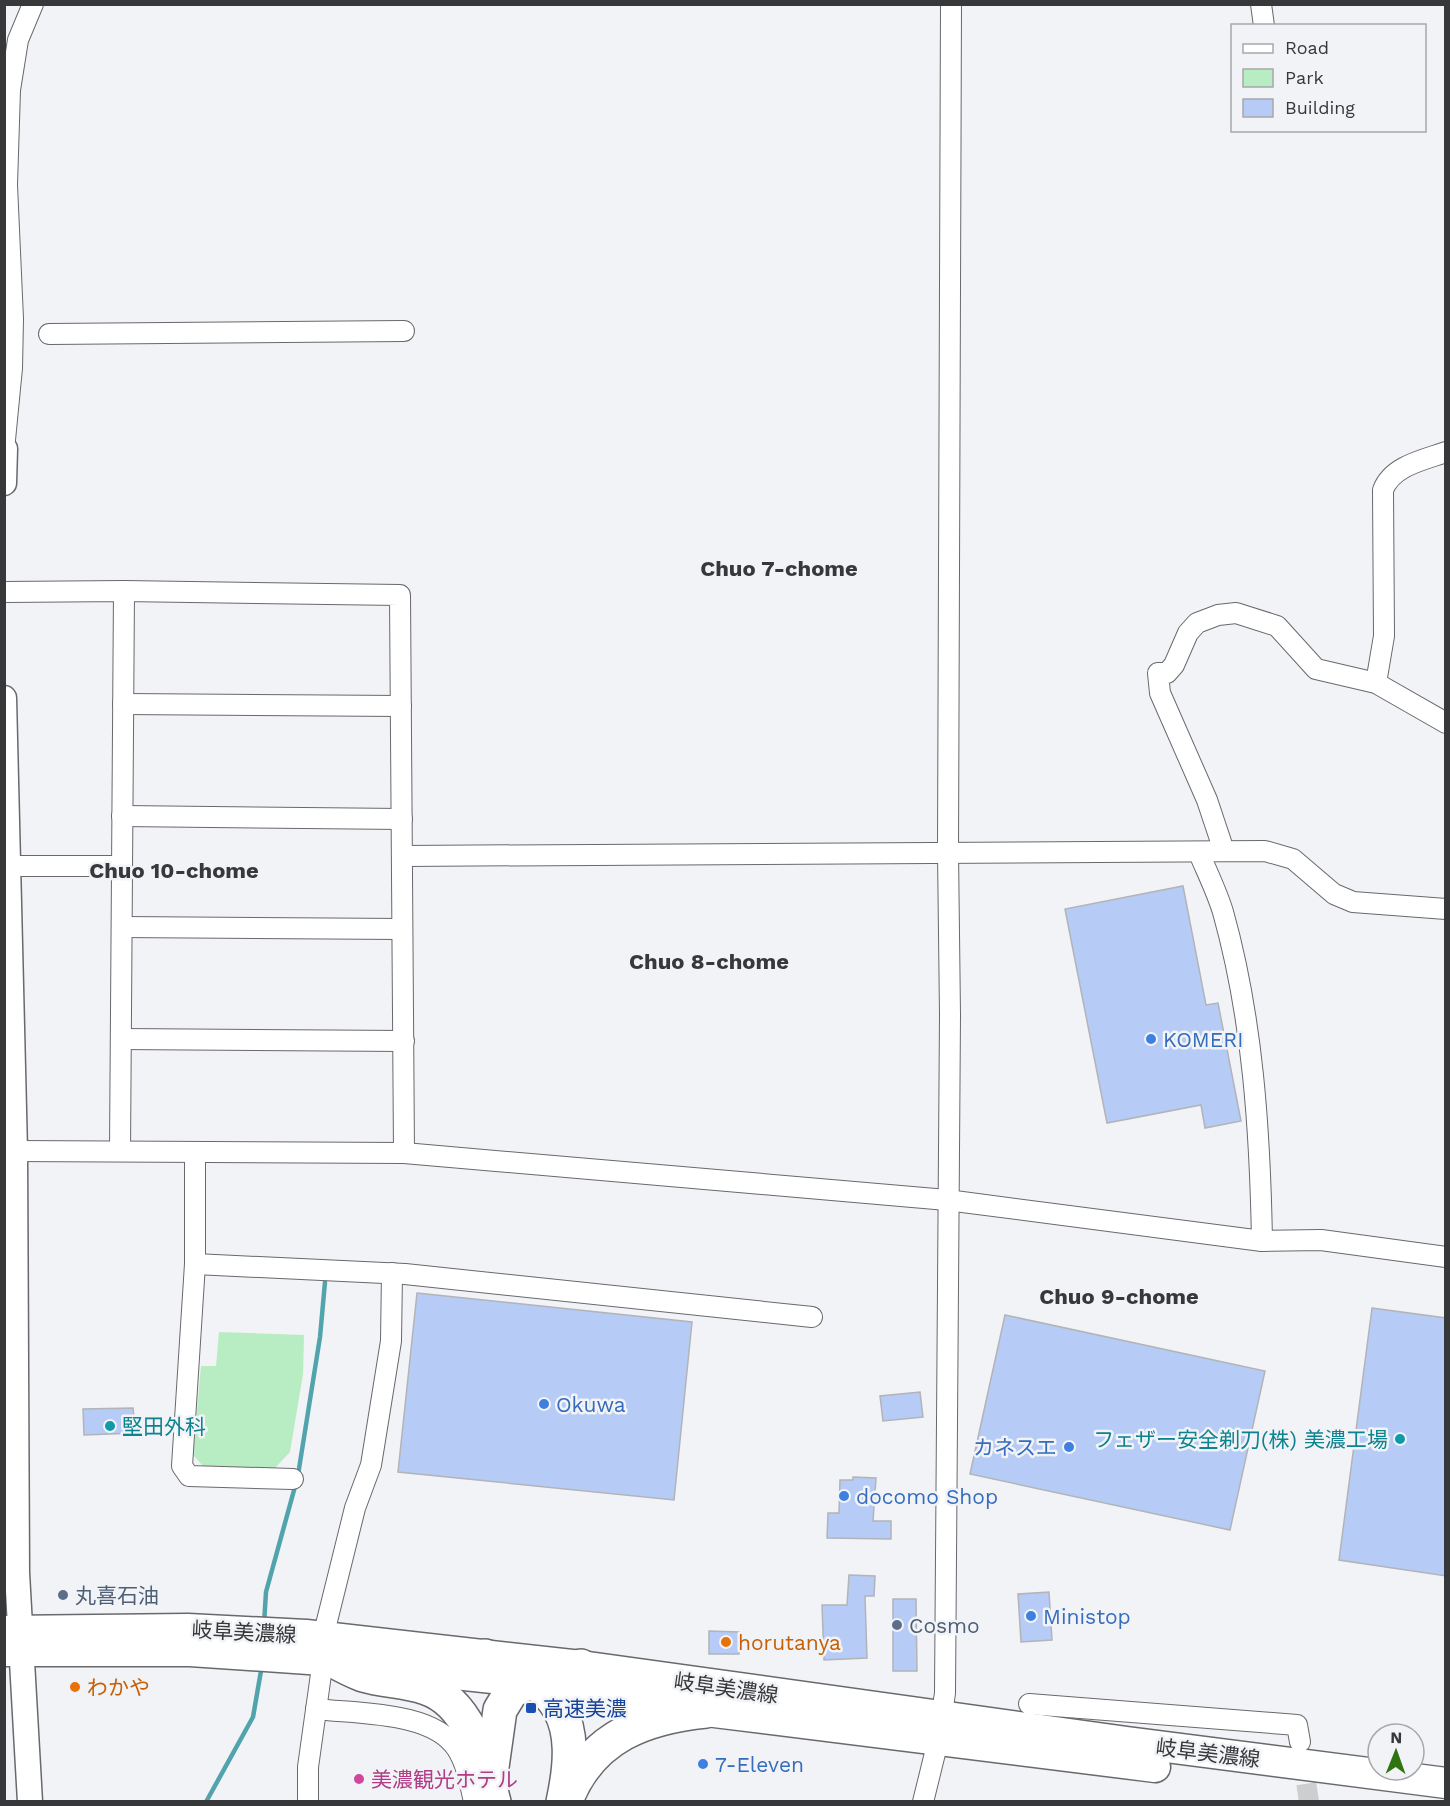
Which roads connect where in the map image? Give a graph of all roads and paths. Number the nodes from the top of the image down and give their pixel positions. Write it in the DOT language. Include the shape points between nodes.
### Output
graph roads {
  1 [pos="33,4"];
  2 [pos="951,4"];
  3 [pos="1261,4"];
  4 [pos="1264,24"];
  5 [pos="404,331"];
  6 [pos="49,334"];
  7 [pos="5,450"];
  8 [pos="1446,452"];
  9 [pos="4,483"];
  10 [pos="124,591"];
  11 [pos="4,592"];
  12 [pos="1376,683"];
  13 [pos="4,698"];
  14 [pos="123,704"];
  15 [pos="400,706"];
  16 [pos="1446,723"];
  17 [pos="122,816"];
  18 [pos="402,819"];
  19 [pos="1224,851"];
  20 [pos="948,852"];
  21 [pos="1199,853"];
  22 [pos="402,856"];
  23 [pos="9,866"];
  24 [pos="122,866"];
  25 [pos="1446,909"];
  26 [pos="122,927"];
  27 [pos="402,929"];
  28 [pos="121,1039"];
  29 [pos="404,1041"];
  30 [pos="15,1151"];
  31 [pos="120,1151"];
  32 [pos="195,1152"];
  33 [pos="404,1153"];
  34 [pos="947,1200"];
  35 [pos="1262,1241"];
  36 [pos="1446,1257"];
  37 [pos="195,1264"];
  38 [pos="392,1273"];
  39 [pos="812,1317"];
  40 [pos="11,1396"];
  41 [pos="293,1479"];
  42 [pos="13,1641"];
  43 [pos="327,1653"];
  44 [pos="485,1656"];
  45 [pos="581,1666"];
  46 [pos="539,1683"];
  47 [pos="1029,1704"];
  48 [pos="316,1709"];
  49 [pos="706,1711"];
  50 [pos="940,1729"];
  51 [pos="1300,1742"];
  52 [pos="1446,1783"];
  53 [pos="487,1798"];
  54 [pos="30,1802"];
  55 [pos="308,1802"];
  56 [pos="564,1802"];
  57 [pos="923,1802"];
  58 [pos="1441,1802"];
  1 -- 7 [label="street" via="18,40 10,90 7,185 13,319"];
  2 -- 20 [label="street"];
  3 -- 4 [label="street"];
  5 -- 6 [label="street"];
  7 -- 9 [label="street"];
  8 -- 12 [label="street" via="1387,478 1383,490 1384,636"];
  10 -- 11 [label="street"];
  10 -- 14 [label="street"];
  10 -- 15 [label="street" via="400,596"];
  12 -- 16 [label="street"];
  12 -- 19 [label="street" via="1316,669 1277,626 1236,613 1197,623 1188,633 1174,665 1167,673 1158,673 1160,693 1207,800"];
  13 -- 23 [label="street"];
  14 -- 15 [label="street"];
  14 -- 17 [label="street"];
  15 -- 18 [label="street"];
  17 -- 18 [label="street"];
  17 -- 24 [label="street"];
  18 -- 22 [label="street"];
  19 -- 21 [label="street"];
  19 -- 25 [label="street" via="1265,851 1293,859 1334,894 1353,902"];
  20 -- 21 [label="street"];
  20 -- 22 [label="street"];
  20 -- 34 [label="street"];
  21 -- 35 [label="street" via="1222,911 1246,1021 1260,1142"];
  22 -- 27 [label="street"];
  23 -- 24 [label="street"];
  23 -- 30 [label="street"];
  24 -- 26 [label="street"];
  26 -- 27 [label="street"];
  26 -- 28 [label="street"];
  27 -- 29 [label="street"];
  28 -- 29 [label="street"];
  28 -- 31 [label="street"];
  29 -- 33 [label="street"];
  30 -- 31 [label="street"];
  30 -- 40 [label="street"];
  31 -- 32 [label="street"];
  32 -- 33 [label="street"];
  32 -- 37 [label="street"];
  33 -- 34 [label="street"];
  34 -- 35 [label="street"];
  34 -- 50 [label="street" via="945,1693"];
  35 -- 36 [label="street" via="1321,1240"];
  37 -- 38 [label="street"];
  37 -- 41 [label="street" via="182,1466 189,1476"];
  38 -- 39 [label="street"];
  38 -- 43 [label="street" via="391,1341 370,1465 355,1508"];
  40 -- 42 [label="street"];
  42 -- 43 [label="main road, 岐阜美濃線" via="188,1629"];
  42 -- 54 [label="street"];
  43 -- 44 [label="main road, 岐阜美濃線"];
  43 -- 46 [label="main road, 岐阜美濃線"];
  43 -- 48 [label="street"];
  43 -- 53 [label="highway" via="364,1675 428,1688 448,1700 462,1714 474,1739"];
  44 -- 45 [label="main road, 岐阜美濃線"];
  44 -- 46 [label="highway"];
  45 -- 46 [label="highway" via="560,1671"];
  45 -- 50 [label="main road, 岐阜美濃線"];
  46 -- 49 [label="main road, 岐阜美濃線"];
  46 -- 53 [label="highway" via="511,1692 500,1710"];
  46 -- 56 [label="highway" via="565,1716 570,1758"];
  47 -- 51 [label="street" via="1297,1725"];
  48 -- 53 [label="street" via="419,1721 440,1730 457,1748"];
  48 -- 55 [label="street"];
  49 -- 50 [label="main road, 岐阜美濃線"];
  49 -- 56 [label="highway" via="671,1715 624,1733 584,1767"];
  50 -- 52 [label="main road, 岐阜美濃線"];
  50 -- 57 [label="street"];
  50 -- 58 [label="main road, 岐阜美濃線"];
}
